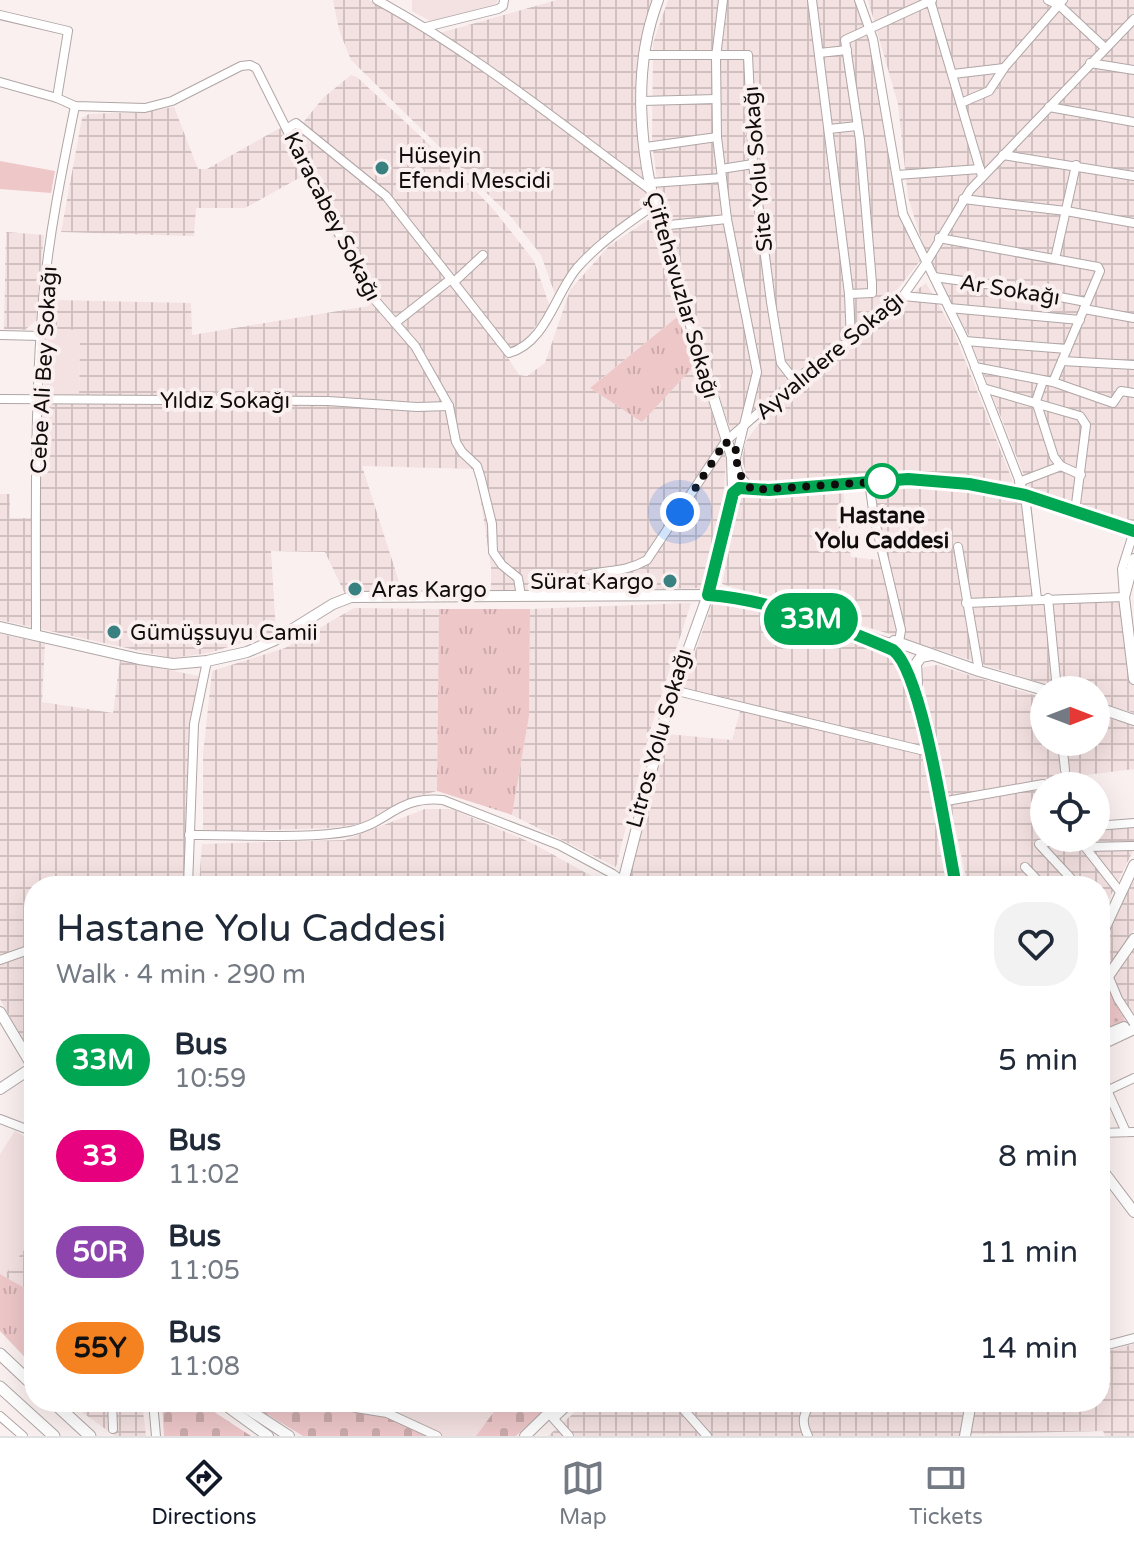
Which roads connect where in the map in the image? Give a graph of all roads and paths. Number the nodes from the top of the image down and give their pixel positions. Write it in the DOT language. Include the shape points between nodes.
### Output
graph roads {
  1 [pos="377,0"];
  2 [pos="504,0"];
  3 [pos="658,0"];
  4 [pos="723,0"];
  5 [pos="812,0"];
  6 [pos="859,0"];
  7 [pos="931,0"];
  8 [pos="1048,0"];
  9 [pos="1061,2"];
  10 [pos="0,15"];
  11 [pos="1134,19"];
  12 [pos="425,27"];
  13 [pos="870,30"];
  14 [pos="1105,48"];
  15 [pos="847,50"];
  16 [pos="819,53"];
  17 [pos="643,55"];
  18 [pos="716,57"];
  19 [pos="1090,63"];
  20 [pos="1004,68"];
  21 [pos="1134,70"];
  22 [pos="953,74"];
  23 [pos="0,82"];
  24 [pos="57,98"];
  25 [pos="716,99"];
  26 [pos="642,101"];
  27 [pos="961,103"];
  28 [pos="75,106"];
  29 [pos="1049,107"];
  30 [pos="1134,122"];
  31 [pos="857,126"];
  32 [pos="288,128"];
  33 [pos="829,129"];
  34 [pos="717,137"];
  35 [pos="646,147"];
  36 [pos="1003,155"];
  37 [pos="753,164"];
  38 [pos="1076,165"];
  39 [pos="981,172"];
  40 [pos="721,173"];
  41 [pos="897,175"];
  42 [pos="1134,176"];
  43 [pos="651,187"];
  44 [pos="963,199"];
  45 [pos="654,205"];
  46 [pos="1066,211"];
  47 [pos="727,219"];
  48 [pos="1134,223"];
  49 [pos="660,226"];
  50 [pos="939,238"];
  51 [pos="483,255"];
  52 [pos="1055,259"];
  53 [pos="926,263"];
  54 [pos="934,277"];
  55 [pos="452,280"];
  56 [pos="849,294"];
  57 [pos="903,296"];
  58 [pos="947,304"];
  59 [pos="1085,306"];
  60 [pos="1134,318"];
  61 [pos="1080,320"];
  62 [pos="395,323"];
  63 [pos="0,335"];
  64 [pos="41,336"];
  65 [pos="851,340"];
  66 [pos="965,341"];
  67 [pos="1067,349"];
  68 [pos="1062,361"];
  69 [pos="1134,365"];
  70 [pos="975,367"];
  71 [pos="795,381"];
  72 [pos="1048,382"];
  73 [pos="983,388"];
  74 [pos="1134,393"];
  75 [pos="0,399"];
  76 [pos="39,400"];
  77 [pos="1036,401"];
  78 [pos="449,406"];
  79 [pos="745,424"];
  80 [pos="731,447"];
  81 [pos="1061,466"];
  82 [pos="1081,475"];
  83 [pos="869,482"];
  84 [pos="1019,482"];
  85 [pos="752,490"];
  86 [pos="733,493"];
  87 [pos="1025,495"];
  88 [pos="1075,512"];
  89 [pos="1134,531"];
  90 [pos="958,547"];
  91 [pos="1134,559"];
  92 [pos="708,595"];
  93 [pos="521,596"];
  94 [pos="550,596"];
  95 [pos="1124,597"];
  96 [pos="1048,598"];
  97 [pos="1037,599"];
  98 [pos="966,603"];
  99 [pos="829,624"];
  100 [pos="0,627"];
  101 [pos="36,636"];
  102 [pos="899,642"];
  103 [pos="931,655"];
  104 [pos="207,661"];
  105 [pos="979,671"];
  106 [pos="1056,676"];
  107 [pos="1134,679"];
  108 [pos="1030,686"];
  109 [pos="670,689"];
  110 [pos="918,701"];
  111 [pos="1110,712"];
  112 [pos="1134,720"];
  113 [pos="929,752"];
  114 [pos="1064,756"];
  115 [pos="1065,770"];
  116 [pos="1030,786"];
  117 [pos="941,802"];
  118 [pos="1134,823"];
  119 [pos="1110,825"];
  120 [pos="189,835"];
  121 [pos="1110,846"];
  122 [pos="1134,846"];
  123 [pos="1046,852"];
  124 [pos="1089,852"];
  125 [pos="1134,865"];
  126 [pos="1025,867"];
  127 [pos="188,876"];
  128 [pos="609,876"];
  129 [pos="624,876"];
  130 [pos="954,876"];
  131 [pos="1034,876"];
  132 [pos="1069,876"];
  133 [pos="1108,876"];
  134 [pos="1110,879"];
  135 [pos="1121,893"];
  136 [pos="1110,918"];
  137 [pos="1134,939"];
  138 [pos="24,952"];
  139 [pos="0,960"];
  140 [pos="1110,968"];
  141 [pos="1110,979"];
  142 [pos="0,1012"];
  143 [pos="1134,1022"];
  144 [pos="1134,1029"];
  145 [pos="1110,1033"];
  146 [pos="1110,1040"];
  147 [pos="24,1052"];
  148 [pos="24,1074"];
  149 [pos="1134,1078"];
  150 [pos="0,1089"];
  151 [pos="1110,1089"];
  152 [pos="1110,1101"];
  153 [pos="0,1119"];
  154 [pos="24,1128"];
  155 [pos="1130,1132"];
  156 [pos="1110,1133"];
  157 [pos="1110,1178"];
  158 [pos="1130,1199"];
  159 [pos="1134,1212"];
  160 [pos="1134,1338"];
  161 [pos="1110,1344"];
  162 [pos="0,1354"];
  163 [pos="24,1377"];
  164 [pos="0,1387"];
  165 [pos="24,1409"];
  166 [pos="28,1412"];
  167 [pos="64,1412"];
  168 [pos="67,1412"];
  169 [pos="112,1412"];
  170 [pos="154,1412"];
  171 [pos="246,1412"];
  172 [pos="250,1412"];
  173 [pos="381,1412"];
  174 [pos="550,1412"];
  175 [pos="559,1412"];
  176 [pos="686,1412"];
  177 [pos="805,1412"];
  178 [pos="969,1412"];
  179 [pos="0,1416"];
  180 [pos="553,1418"];
  181 [pos="113,1429"];
  182 [pos="23,1436"];
  183 [pos="54,1436"];
  184 [pos="90,1436"];
  185 [pos="101,1436"];
  186 [pos="156,1436"];
  187 [pos="268,1436"];
  188 [pos="289,1436"];
  189 [pos="437,1436"];
  190 [pos="525,1436"];
  191 [pos="535,1436"];
  192 [pos="569,1436"];
  193 [pos="707,1436"];
  194 [pos="808,1436"];
  195 [pos="965,1436"];
  1 -- 12 [label="street"];
  2 -- 12 [label="street" via="501,8"];
  3 -- 17 [label="main road, Çiftehavuzlar Sokağı"];
  4 -- 18 [label="street"];
  5 -- 16 [label="street"];
  6 -- 13 [label="street"];
  7 -- 13 [label="street"];
  7 -- 22 [label="street"];
  8 -- 9 [label="street"];
  9 -- 14 [label="street"];
  9 -- 20 [label="street"];
  10 -- 24 [label="street" via="68,31"];
  11 -- 14 [label="street, Ayvalıdere Sokağı"];
  12 -- 43 [label="street"];
  13 -- 15 [label="street" via="846,38"];
  13 -- 41 [label="street"];
  14 -- 19 [label="street, Ayvalıdere Sokağı"];
  15 -- 16 [label="street"];
  15 -- 31 [label="street"];
  16 -- 33 [label="street"];
  17 -- 18 [label="street, Site Yolu Sokağı"];
  17 -- 26 [label="main road, Çiftehavuzlar Sokağı"];
  18 -- 25 [label="street"];
  18 -- 37 [label="street, Site Yolu Sokağı" via="748,55"];
  19 -- 21 [label="street"];
  19 -- 29 [label="street, Ayvalıdere Sokağı"];
  20 -- 22 [label="street"];
  20 -- 27 [label="street" via="989,91"];
  22 -- 27 [label="street"];
  23 -- 24 [label="street, Karacabey Sokağı"];
  24 -- 28 [label="street, Karacabey Sokağı"];
  25 -- 26 [label="street"];
  25 -- 34 [label="street"];
  26 -- 35 [label="main road, Çiftehavuzlar Sokağı"];
  27 -- 39 [label="street"];
  28 -- 32 [label="street, Karacabey Sokağı" via="145,108 250,65 259,71"];
  28 -- 64 [label="street, Cebe Ali Bey Sokağı" via="47,263"];
  29 -- 30 [label="street"];
  29 -- 36 [label="street, Ayvalıdere Sokağı"];
  31 -- 33 [label="street"];
  31 -- 56 [label="street" via="872,293"];
  32 -- 55 [label="street" via="296,123 386,196"];
  32 -- 62 [label="street, Karacabey Sokağı" via="368,292"];
  33 -- 56 [label="street"];
  34 -- 35 [label="street"];
  34 -- 40 [label="street"];
  35 -- 43 [label="main road, Çiftehavuzlar Sokağı"];
  36 -- 38 [label="street"];
  36 -- 39 [label="street, Ayvalıdere Sokağı"];
  37 -- 40 [label="street"];
  37 -- 71 [label="street, Site Yolu Sokağı" via="778,350"];
  38 -- 42 [label="street"];
  38 -- 46 [label="street"];
  39 -- 41 [label="street"];
  39 -- 44 [label="street, Ayvalıdere Sokağı"];
  40 -- 43 [label="street"];
  40 -- 47 [label="street"];
  41 -- 53 [label="street" via="903,214"];
  43 -- 45 [label="main road, Çiftehavuzlar Sokağı"];
  44 -- 46 [label="street"];
  44 -- 50 [label="street, Ayvalıdere Sokağı"];
  45 -- 49 [label="main road, Çiftehavuzlar Sokağı"];
  45 -- 55 [label="street" via="579,266 531,340 515,351 509,353"];
  46 -- 48 [label="street"];
  46 -- 52 [label="street"];
  47 -- 49 [label="street"];
  47 -- 79 [label="street" via="757,372"];
  49 -- 80 [label="main road, Çiftehavuzlar Sokağı"];
  50 -- 52 [label="street"];
  50 -- 53 [label="street, Ayvalıdere Sokağı"];
  51 -- 55 [label="street"];
  52 -- 59 [label="street" via="1094,265 1100,271"];
  53 -- 54 [label="street"];
  53 -- 57 [label="street, Ayvalıdere Sokağı"];
  54 -- 58 [label="street"];
  54 -- 59 [label="street, Ar Sokağı"];
  55 -- 62 [label="street"];
  56 -- 65 [label="street"];
  57 -- 58 [label="street"];
  57 -- 65 [label="street, Ayvalıdere Sokağı"];
  58 -- 61 [label="street"];
  58 -- 66 [label="street"];
  59 -- 60 [label="street, Ar Sokağı"];
  59 -- 61 [label="street"];
  61 -- 67 [label="street"];
  62 -- 78 [label="street, Karacabey Sokağı" via="415,346"];
  63 -- 64 [label="street"];
  64 -- 76 [label="street, Cebe Ali Bey Sokağı"];
  65 -- 71 [label="street, Ayvalıdere Sokağı"];
  66 -- 67 [label="street"];
  66 -- 70 [label="street"];
  67 -- 68 [label="street"];
  68 -- 69 [label="street"];
  68 -- 72 [label="street"];
  70 -- 72 [label="street"];
  70 -- 73 [label="street"];
  71 -- 79 [label="street, Ayvalıdere Sokağı"];
  72 -- 74 [label="street" via="1113,403 1121,391"];
  72 -- 77 [label="street"];
  73 -- 77 [label="street"];
  73 -- 84 [label="street"];
  75 -- 76 [label="street, Yıldız Sokağı"];
  76 -- 78 [label="street, Yıldız Sokağı"];
  76 -- 101 [label="street, Cebe Ali Bey Sokağı"];
  77 -- 81 [label="street"];
  77 -- 82 [label="street" via="1080,416 1086,425"];
  78 -- 93 [label="street, Karacabey Sokağı" via="456,442 481,479 493,552 518,578"];
  79 -- 80 [label="street, Ayvalıdere Sokağı"];
  79 -- 80 [label="street"];
  80 -- 85 [label="street" via="737,471"];
  80 -- 86 [label="main road, Çiftehavuzlar Sokağı"];
  80 -- 94 [label="street" via="647,560 578,576"];
  81 -- 82 [label="street"];
  81 -- 84 [label="street"];
  82 -- 88 [label="street"];
  83 -- 85 [label="street"];
  83 -- 87 [label="street" via="969,484"];
  83 -- 102 [label="street" via="901,630"];
  84 -- 87 [label="street"];
  85 -- 86 [label="street" via="739,488"];
  86 -- 92 [label="main road, Litros Yolu Sokağı"];
  87 -- 88 [label="street"];
  87 -- 97 [label="street"];
  88 -- 89 [label="street"];
  89 -- 95 [label="street" via="1122,569"];
  90 -- 98 [label="street"];
  91 -- 95 [label="main road"];
  92 -- 94 [label="main road"];
  92 -- 99 [label="main road" via="741,598"];
  92 -- 109 [label="main road, Litros Yolu Sokağı" via="695,613"];
  93 -- 94 [label="main road"];
  93 -- 104 [label="main road" via="351,597 275,640"];
  95 -- 96 [label="street"];
  95 -- 107 [label="main road"];
  96 -- 97 [label="street"];
  96 -- 106 [label="street"];
  97 -- 98 [label="street"];
  98 -- 105 [label="street"];
  99 -- 102 [label="main road"];
  99 -- 110 [label="main road" via="898,654"];
  100 -- 101 [label="main road"];
  101 -- 104 [label="main road" via="173,664"];
  102 -- 103 [label="main road"];
  103 -- 105 [label="main road"];
  103 -- 110 [label="main road" via="916,664"];
  104 -- 120 [label="street" via="194,724"];
  105 -- 108 [label="main road"];
  109 -- 113 [label="street"];
  109 -- 129 [label="main road, Litros Yolu Sokağı"];
  110 -- 113 [label="main road"];
  111 -- 112 [label="main road"];
  113 -- 117 [label="main road"];
  114 -- 115 [label="street"];
  116 -- 117 [label="street"];
  117 -- 130 [label="main road"];
  118 -- 119 [label="street"];
  120 -- 127 [label="street"];
  120 -- 128 [label="street" via="328,834 354,830 407,802 435,799 559,845"];
  121 -- 122 [label="street"];
  123 -- 132 [label="street"];
  124 -- 133 [label="street"];
  125 -- 135 [label="main road"];
  126 -- 131 [label="street"];
  134 -- 135 [label="street"];
  135 -- 136 [label="main road"];
  137 -- 140 [label="main road"];
  138 -- 139 [label="street"];
  141 -- 143 [label="street"];
  142 -- 147 [label="main road"];
  143 -- 145 [label="main road"];
  144 -- 146 [label="main road"];
  148 -- 150 [label="main road"];
  149 -- 151 [label="street"];
  152 -- 155 [label="street"];
  153 -- 154 [label="street"];
  155 -- 156 [label="street"];
  157 -- 158 [label="main road"];
  158 -- 159 [label="main road"];
  160 -- 161 [label="street"];
  162 -- 163 [label="highway"];
  164 -- 165 [label="highway"];
  166 -- 183 [label="highway"];
  167 -- 184 [label="highway"];
  168 -- 185 [label="highway"];
  169 -- 181 [label="street"];
  170 -- 186 [label="street"];
  171 -- 187 [label="main road"];
  172 -- 188 [label="main road"];
  173 -- 189 [label="street"];
  174 -- 190 [label="main road"];
  175 -- 180 [label="main road"];
  176 -- 193 [label="street"];
  177 -- 194 [label="street" via="802,1425"];
  178 -- 195 [label="main road"];
  179 -- 182 [label="street"];
  180 -- 191 [label="main road"];
  180 -- 192 [label="street"];
}
